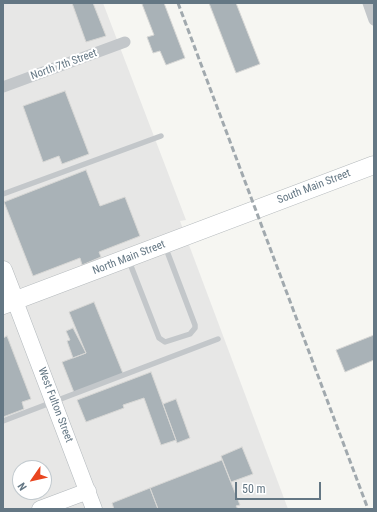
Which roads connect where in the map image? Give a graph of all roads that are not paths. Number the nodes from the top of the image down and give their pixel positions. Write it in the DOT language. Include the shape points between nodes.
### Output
graph roads {
  1 [pos="368,3"];
  2 [pos="374,20"];
  3 [pos="126,42"];
  4 [pos="3,87"];
  5 [pos="161,136"];
  6 [pos="374,165"];
  7 [pos="3,194"];
  8 [pos="255,210"];
  9 [pos="164,245"];
  10 [pos="128,258"];
  11 [pos="3,270"];
  12 [pos="9,303"];
  13 [pos="218,339"];
  14 [pos="54,402"];
  15 [pos="3,421"];
  16 [pos="88,491"];
  17 [pos="40,509"];
  18 [pos="94,509"];
  1 -- 2 [label="street"];
  3 -- 4 [label="street, North 7th Street"];
  5 -- 7 [label="lane"];
  6 -- 8 [label="main road, South Main Street"];
  8 -- 9 [label="main road, North Main Street"];
  9 -- 10 [label="main road, North Main Street"];
  9 -- 10 [label="lane" via="195,325 190,334 165,342 159,338"];
  10 -- 12 [label="main road, North Main Street"];
  11 -- 12 [label="main road"];
  12 -- 14 [label="street, West Fulton Street"];
  13 -- 14 [label="lane"];
  14 -- 15 [label="lane"];
  14 -- 16 [label="street, West Fulton Street"];
  16 -- 17 [label="street"];
  16 -- 18 [label="street, West Fulton Street"];
}
